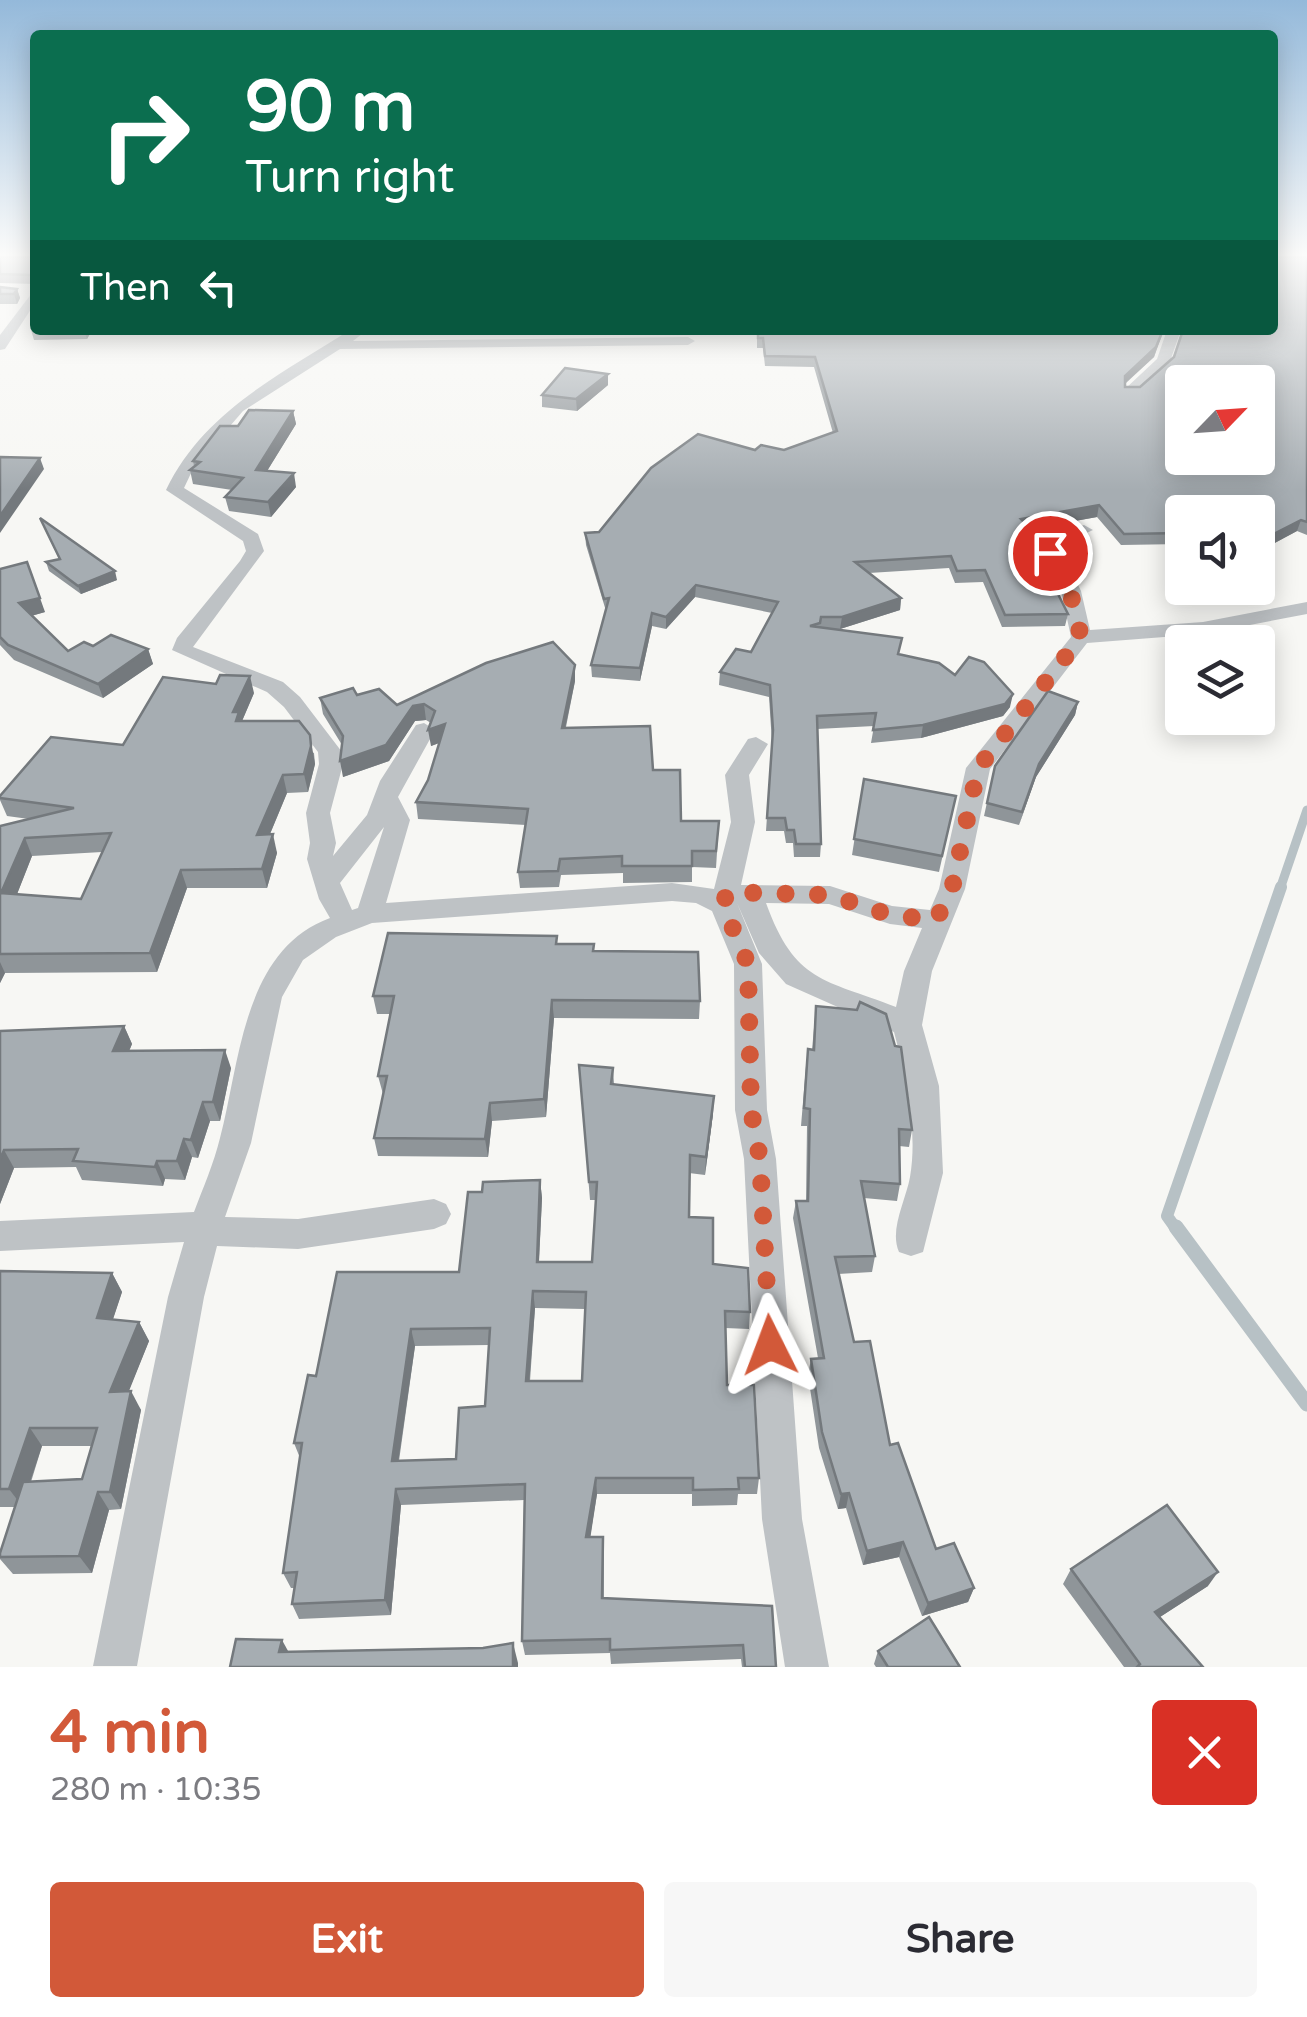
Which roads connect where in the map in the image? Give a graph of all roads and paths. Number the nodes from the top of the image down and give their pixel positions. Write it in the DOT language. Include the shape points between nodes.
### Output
graph roads {
  1 [pos="352,335"];
  2 [pos="1172,335"];
  3 [pos="688,341"];
  4 [pos="335,345"];
  5 [pos="1130,392"];
  6 [pos="1084,530"];
  7 [pos="1307,608"];
  8 [pos="1081,637"];
  9 [pos="424,730"];
  10 [pos="756,744"];
  11 [pos="384,798"];
  12 [pos="326,882"];
  13 [pos="733,897"];
  14 [pos="358,918"];
  15 [pos="936,920"];
  16 [pos="907,1024"];
  17 [pos="434,1214"];
  18 [pos="204,1229"];
  19 [pos="0,1236"];
  20 [pos="912,1240"];
  21 [pos="115,1666"];
  22 [pos="808,1667"];
  1 -- 4 [label="street"];
  2 -- 5 [label="street" via="1164,361"];
  3 -- 4 [label="street"];
  4 -- 12 [label="street" via="237,408 184,468 175,490 252,538 249,563 182,650 275,687 330,752 318,814"];
  6 -- 8 [label="street" via="1050,544"];
  7 -- 8 [label="street" via="1216,626"];
  8 -- 15 [label="street" via="978,768 952,889"];
  9 -- 11 [label="street"];
  10 -- 13 [label="street" via="737,775 743,822"];
  11 -- 12 [label="street" via="378,817"];
  11 -- 14 [label="street" via="398,820"];
  12 -- 14 [label="street"];
  13 -- 14 [label="street" via="672,892"];
  13 -- 15 [label="street" via="830,895 890,915"];
  13 -- 16 [label="street" via="789,974 818,992"];
  13 -- 22 [label="street" via="748,964 751,1110 760,1159 782,1519"];
  14 -- 18 [label="street" via="293,953 268,996 235,1143"];
  15 -- 16 [label="street"];
  16 -- 20 [label="street" via="924,1086 927,1173"];
  17 -- 18 [label="street" via="298,1234"];
  18 -- 19 [label="street"];
  18 -- 21 [label="street"];
}
